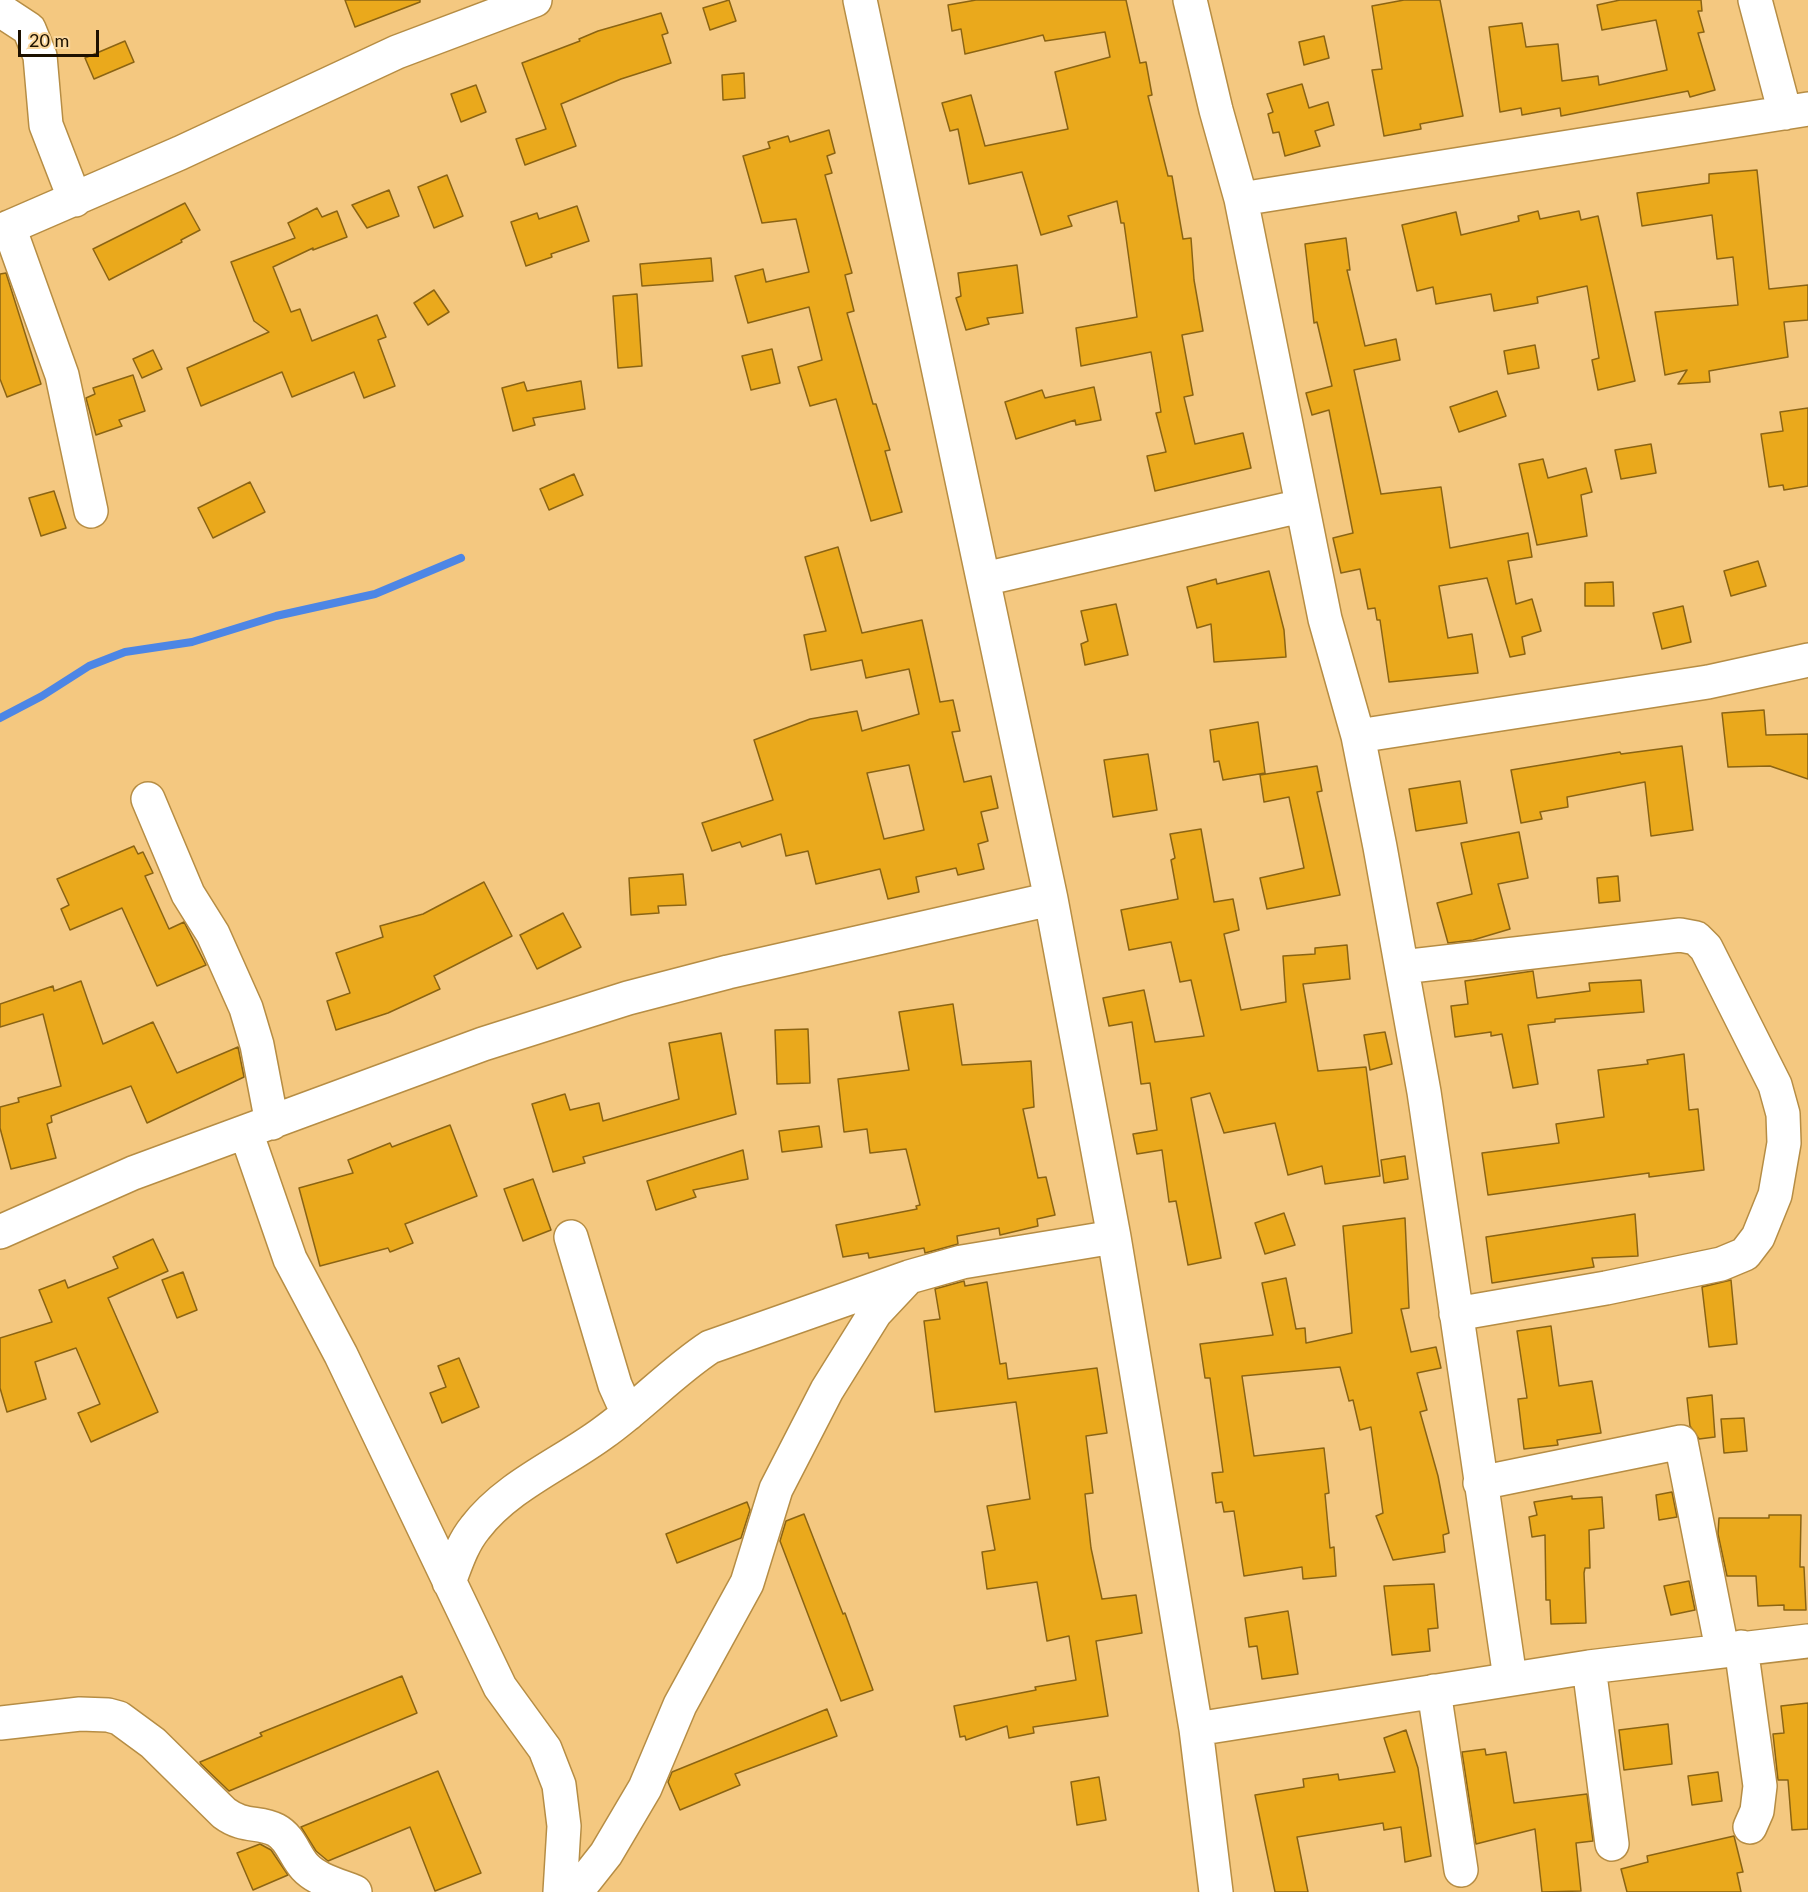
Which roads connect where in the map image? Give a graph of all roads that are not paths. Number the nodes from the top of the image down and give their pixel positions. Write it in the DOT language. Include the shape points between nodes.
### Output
graph roads {
  1 [pos="535,0"];
  2 [pos="860,0"];
  3 [pos="1190,0"];
  4 [pos="1755,0"];
  5 [pos="0,10"];
  6 [pos="1796,111"];
  7 [pos="1241,199"];
  8 [pos="75,200"];
  9 [pos="5,229"];
  10 [pos="1301,506"];
  11 [pos="91,511"];
  12 [pos="984,579"];
  13 [pos="1808,660"];
  14 [pos="1358,736"];
  15 [pos="148,799"];
  16 [pos="1051,899"];
  17 [pos="1402,967"];
  18 [pos="259,1127"];
  19 [pos="0,1232"];
  20 [pos="571,1237"];
  21 [pos="1114,1237"];
  22 [pos="909,1276"];
  23 [pos="1456,1314"];
  24 [pos="628,1414"];
  25 [pos="1480,1483"];
  26 [pos="449,1582"];
  27 [pos="1808,1641"];
  28 [pos="1732,1648"];
  29 [pos="1589,1667"];
  30 [pos="1510,1678"];
  31 [pos="1434,1691"];
  32 [pos="0,1723"];
  33 [pos="1196,1729"];
  34 [pos="1750,1827"];
  35 [pos="1612,1844"];
  36 [pos="1461,1870"];
  37 [pos="355,1892"];
  38 [pos="561,1892"];
  39 [pos="576,1892"];
  40 [pos="1216,1892"];
  1 -- 8 [label="street" via="397,52"];
  2 -- 12 [label="street"];
  3 -- 7 [label="street"];
  4 -- 6 [label="street"];
  5 -- 8 [label="street" via="29,29 40,57 45,125"];
  6 -- 7 [label="street"];
  7 -- 10 [label="street"];
  8 -- 9 [label="street"];
  9 -- 11 [label="street" via="62,375"];
  10 -- 12 [label="street"];
  10 -- 14 [label="street" via="1325,620"];
  12 -- 16 [label="street"];
  13 -- 14 [label="street" via="1708,682"];
  14 -- 17 [label="street"];
  15 -- 18 [label="street" via="188,894 213,934 246,1008 257,1045"];
  16 -- 18 [label="street" via="628,998 483,1044"];
  16 -- 21 [label="street"];
  17 -- 23 [label="street"];
  17 -- 23 [label="street" via="1680,935 1696,938 1706,948 1775,1085 1783,1114 1784,1143 1775,1195 1758,1237 1745,1254 1721,1264 1606,1288"];
  18 -- 19 [label="street" via="133,1173"];
  18 -- 26 [label="street" via="290,1259 341,1355"];
  20 -- 24 [label="street" via="615,1385"];
  21 -- 22 [label="street" via="962,1262"];
  21 -- 33 [label="street"];
  22 -- 24 [label="street" via="710,1347"];
  22 -- 39 [label="street" via="875,1313 827,1390 776,1489 747,1583 680,1705 645,1788 606,1854"];
  23 -- 25 [label="street"];
  24 -- 26 [label="street" via="504,1501 475,1528 460,1552"];
  25 -- 28 [label="street" via="1681,1442"];
  25 -- 30 [label="street"];
  26 -- 38 [label="street" via="500,1686 545,1749 559,1785 564,1826"];
  27 -- 28 [label="street"];
  28 -- 29 [label="street"];
  28 -- 34 [label="street" via="1760,1786 1757,1811"];
  29 -- 30 [label="street"];
  29 -- 35 [label="street"];
  30 -- 31 [label="street"];
  31 -- 33 [label="street"];
  31 -- 36 [label="street"];
  32 -- 37 [label="street" via="80,1714 119,1718 153,1743 236,1822 275,1829 286,1837 311,1873"];
  33 -- 40 [label="street"];
}
